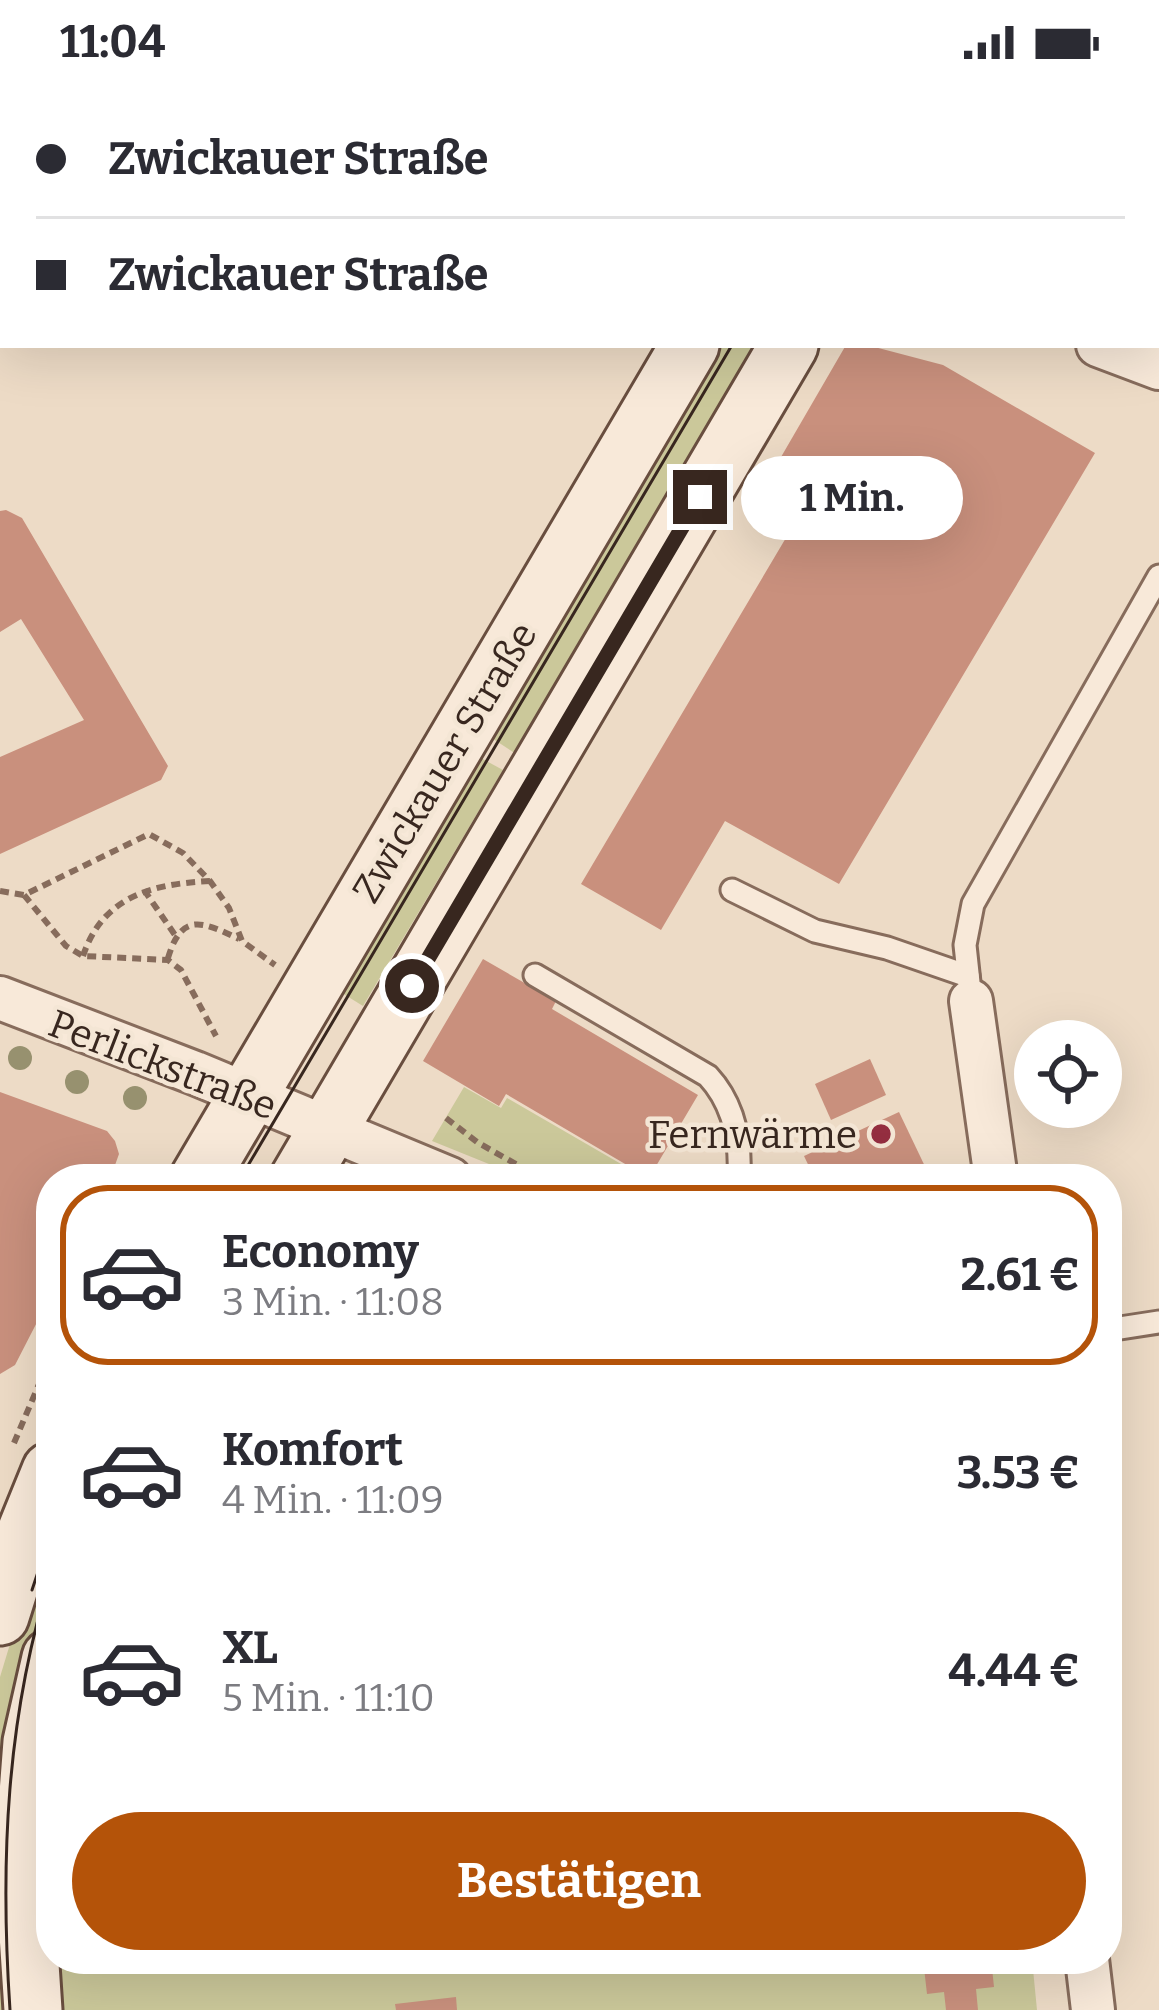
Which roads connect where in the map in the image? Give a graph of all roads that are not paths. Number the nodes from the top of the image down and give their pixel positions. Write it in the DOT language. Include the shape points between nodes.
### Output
graph roads {
  1 [pos="688,348"];
  2 [pos="787,348"];
  3 [pos="1106,348"];
  4 [pos="1159,368"];
  5 [pos="1159,575"];
  6 [pos="732,890"];
  7 [pos="535,975"];
  8 [pos="969,989"];
  9 [pos="0,998"];
  10 [pos="248,1095"];
  11 [pos="327,1130"];
  12 [pos="208,1164"];
  13 [pos="307,1164"];
  14 [pos="412,1164"];
  15 [pos="738,1164"];
  16 [pos="994,1164"];
  17 [pos="1159,1322"];
  18 [pos="1122,1328"];
  19 [pos="30,1464"];
  20 [pos="0,1616"];
  21 [pos="36,1724"];
  22 [pos="1089,1974"];
  23 [pos="34,2010"];
  24 [pos="1093,2010"];
  1 -- 10 [label="main road, Zwickauer Straße"];
  2 -- 11 [label="main road"];
  3 -- 4 [label="street"];
  5 -- 8 [label="lane" via="974,904 965,945"];
  6 -- 8 [label="lane" via="815,931 887,948"];
  7 -- 15 [label="lane" via="708,1076 726,1095"];
  8 -- 16 [label="street"];
  9 -- 10 [label="street, Perlickstraße"];
  10 -- 11 [label="street, Perlickstraße"];
  10 -- 12 [label="main road, Zwickauer Straße"];
  11 -- 13 [label="main road"];
  11 -- 14 [label="street, Perlickstraße"];
  17 -- 18 [label="lane"];
  19 -- 20 [label="main road" via="27,1530"];
  21 -- 23 [label="main road" via="22,1858"];
  22 -- 24 [label="street"];
}
